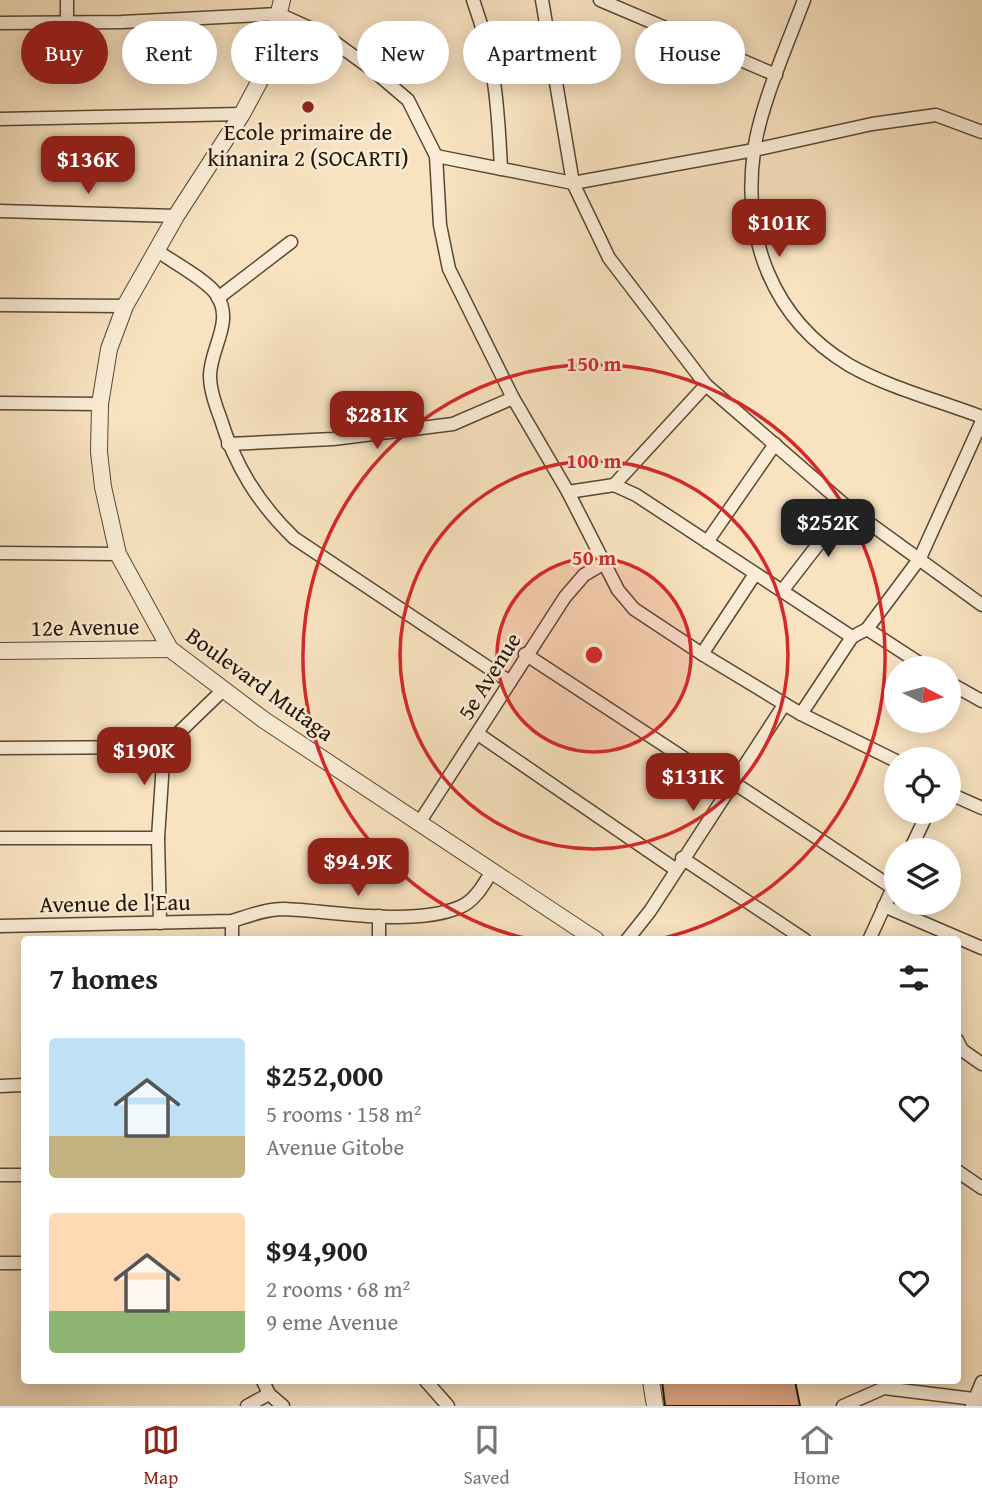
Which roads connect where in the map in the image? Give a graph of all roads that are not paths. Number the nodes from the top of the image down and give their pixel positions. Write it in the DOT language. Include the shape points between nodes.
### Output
graph roads {
  1 [pos="67,0"];
  2 [pos="473,0"];
  3 [pos="542,0"];
  4 [pos="600,0"];
  5 [pos="804,0"];
  6 [pos="280,7"];
  7 [pos="67,21"];
  8 [pos="94,21"];
  9 [pos="0,23"];
  10 [pos="21,23"];
  11 [pos="776,75"];
  12 [pos="242,114"];
  13 [pos="0,119"];
  14 [pos="981,128"];
  15 [pos="754,150"];
  16 [pos="436,156"];
  17 [pos="501,169"];
  18 [pos="573,183"];
  19 [pos="0,211"];
  20 [pos="176,216"];
  21 [pos="291,242"];
  22 [pos="156,250"];
  23 [pos="218,298"];
  24 [pos="0,305"];
  25 [pos="125,306"];
  26 [pos="706,385"];
  27 [pos="513,398"];
  28 [pos="0,403"];
  29 [pos="100,404"];
  30 [pos="982,419"];
  31 [pos="228,444"];
  32 [pos="775,444"];
  33 [pos="614,485"];
  34 [pos="568,492"];
  35 [pos="847,507"];
  36 [pos="707,542"];
  37 [pos="0,553"];
  38 [pos="118,554"];
  39 [pos="920,558"];
  40 [pos="606,562"];
  41 [pos="755,574"];
  42 [pos="782,592"];
  43 [pos="982,605"];
  44 [pos="867,629"];
  45 [pos="852,637"];
  46 [pos="170,649"];
  47 [pos="0,651"];
  48 [pos="525,654"];
  49 [pos="702,654"];
  50 [pos="909,656"];
  51 [pos="510,682"];
  52 [pos="961,689"];
  53 [pos="223,690"];
  54 [pos="982,701"];
  55 [pos="785,705"];
  56 [pos="801,714"];
  57 [pos="478,734"];
  58 [pos="164,747"];
  59 [pos="0,748"];
  60 [pos="884,755"];
  61 [pos="732,786"];
  62 [pos="961,799"];
  63 [pos="982,808"];
  64 [pos="419,822"];
  65 [pos="0,838"];
  66 [pos="158,838"];
  67 [pos="679,863"];
  68 [pos="492,872"];
  69 [pos="884,878"];
  70 [pos="884,906"];
  71 [pos="905,915"];
  72 [pos="379,916"];
  73 [pos="232,922"];
  74 [pos="160,923"];
  75 [pos="0,926"];
  76 [pos="32,926"];
  77 [pos="32,936"];
  78 [pos="232,936"];
  79 [pos="379,936"];
  80 [pos="590,936"];
  81 [pos="630,936"];
  82 [pos="798,936"];
  83 [pos="871,936"];
  84 [pos="954,936"];
  85 [pos="961,939"];
  86 [pos="982,948"];
  87 [pos="961,1048"];
  88 [pos="982,1064"];
  89 [pos="21,1085"];
  90 [pos="0,1086"];
  91 [pos="961,1174"];
  92 [pos="0,1175"];
  93 [pos="21,1175"];
  94 [pos="982,1188"];
  95 [pos="0,1263"];
  96 [pos="21,1263"];
  97 [pos="982,1382"];
  98 [pos="264,1384"];
  99 [pos="428,1384"];
  100 [pos="651,1384"];
  101 [pos="269,1394"];
  102 [pos="976,1401"];
  103 [pos="247,1406"];
  104 [pos="283,1406"];
  105 [pos="448,1406"];
  106 [pos="655,1406"];
  107 [pos="843,1406"];
  1 -- 7 [label="street"];
  2 -- 17 [label="street" via="498,92"];
  3 -- 18 [label="street"];
  4 -- 11 [label="street"];
  5 -- 11 [label="street"];
  6 -- 8 [label="street"];
  6 -- 12 [label="street, Boulevard Mutaga" via="264,73"];
  6 -- 16 [label="street" via="325,35 408,100"];
  9 -- 10 [label="street"];
  11 -- 15 [label="street"];
  12 -- 13 [label="street"];
  12 -- 20 [label="street, Boulevard Mutaga"];
  14 -- 15 [label="street" via="936,115"];
  15 -- 18 [label="street"];
  15 -- 30 [label="street" via="755,243 773,288 796,316 823,346 850,366"];
  16 -- 17 [label="street"];
  16 -- 27 [label="street" via="440,225 449,270"];
  17 -- 18 [label="street"];
  18 -- 26 [label="street" via="609,258"];
  19 -- 20 [label="street"];
  20 -- 22 [label="street, Boulevard Mutaga"];
  21 -- 23 [label="street"];
  22 -- 23 [label="street"];
  22 -- 25 [label="street, Boulevard Mutaga"];
  23 -- 31 [label="street" via="222,332 210,374"];
  24 -- 25 [label="street"];
  25 -- 29 [label="street, Boulevard Mutaga" via="110,349"];
  26 -- 32 [label="street"];
  26 -- 33 [label="street"];
  27 -- 31 [label="street" via="453,424 333,439"];
  27 -- 34 [label="street"];
  28 -- 29 [label="street"];
  29 -- 38 [label="street, Boulevard Mutaga" via="103,487"];
  30 -- 39 [label="street"];
  31 -- 51 [label="street" via="248,485 294,538"];
  32 -- 35 [label="street"];
  32 -- 36 [label="street"];
  33 -- 34 [label="street"];
  33 -- 36 [label="street"];
  34 -- 40 [label="street"];
  35 -- 39 [label="street"];
  35 -- 42 [label="street"];
  36 -- 41 [label="street"];
  37 -- 38 [label="street"];
  38 -- 46 [label="street, Boulevard Mutaga"];
  39 -- 43 [label="street"];
  39 -- 44 [label="street"];
  40 -- 48 [label="street, 5e Avenue" via="578,582"];
  40 -- 49 [label="street" via="618,590 634,609"];
  41 -- 42 [label="street"];
  41 -- 49 [label="street"];
  42 -- 45 [label="street"];
  44 -- 45 [label="street"];
  44 -- 50 [label="street"];
  45 -- 56 [label="street"];
  46 -- 47 [label="street, 12e Avenue"];
  46 -- 53 [label="street, Boulevard Mutaga"];
  48 -- 51 [label="street, 5e Avenue"];
  48 -- 61 [label="street"];
  49 -- 55 [label="street"];
  51 -- 57 [label="street, 5e Avenue"];
  52 -- 54 [label="street"];
  53 -- 58 [label="street"];
  53 -- 64 [label="street, Boulevard Mutaga"];
  55 -- 56 [label="street"];
  55 -- 61 [label="street"];
  56 -- 60 [label="street"];
  57 -- 64 [label="street, 5e Avenue"];
  57 -- 67 [label="street"];
  58 -- 59 [label="street"];
  58 -- 66 [label="street"];
  61 -- 67 [label="street"];
  61 -- 69 [label="street"];
  62 -- 63 [label="street"];
  64 -- 68 [label="street, Boulevard Mutaga"];
  65 -- 66 [label="street"];
  66 -- 74 [label="street"];
  67 -- 81 [label="street"];
  67 -- 82 [label="street"];
  68 -- 72 [label="street, Avenue de l'Eau" via="461,906 426,914"];
  68 -- 80 [label="street, Boulevard Mutaga"];
  70 -- 83 [label="street"];
  71 -- 84 [label="street"];
  72 -- 73 [label="street, Avenue de l'Eau" via="282,909"];
  72 -- 79 [label="street"];
  73 -- 74 [label="street, Avenue de l'Eau"];
  73 -- 78 [label="street"];
  74 -- 76 [label="street, Avenue de l'Eau"];
  75 -- 76 [label="street, Avenue de l'Eau"];
  76 -- 77 [label="street"];
  85 -- 86 [label="street"];
  87 -- 88 [label="street"];
  89 -- 90 [label="street"];
  91 -- 94 [label="street"];
  92 -- 93 [label="street"];
  95 -- 96 [label="street"];
  97 -- 102 [label="street"];
  98 -- 101 [label="street"];
  99 -- 105 [label="street"];
  100 -- 106 [label="street"];
  101 -- 103 [label="street"];
  101 -- 104 [label="street"];
  102 -- 107 [label="street" via="884,1388"];
}
